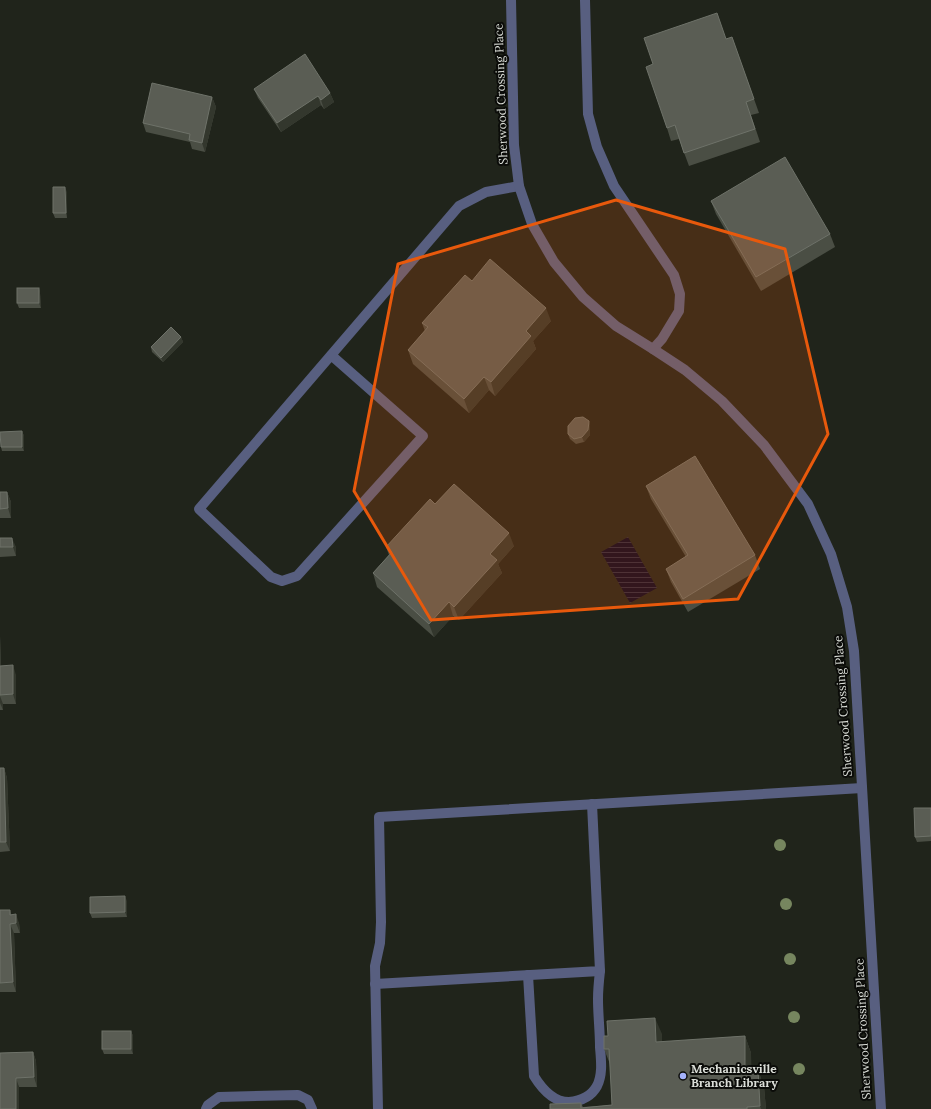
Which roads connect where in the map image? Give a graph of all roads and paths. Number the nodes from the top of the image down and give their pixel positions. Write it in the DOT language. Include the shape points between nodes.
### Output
graph roads {
  1 [pos="511,0"];
  2 [pos="585,0"];
  3 [pos="519,186"];
  4 [pos="653,349"];
  5 [pos="331,355"];
  6 [pos="862,788"];
  7 [pos="592,804"];
  8 [pos="600,971"];
  9 [pos="528,976"];
  10 [pos="375,984"];
  11 [pos="206,1109"];
  12 [pos="312,1109"];
  13 [pos="378,1109"];
  14 [pos="881,1109"];
  1 -- 3 [label="street, Sherwood Crossing Place" via="514,145"];
  2 -- 4 [label="street" via="588,114 597,147 614,186 674,275 680,294 679,311"];
  3 -- 4 [label="street, Sherwood Crossing Place" via="532,224 554,262 599,312"];
  3 -- 5 [label="street" via="486,192 459,206"];
  4 -- 6 [label="street, Sherwood Crossing Place" via="685,370 722,401 764,445 808,504 830,554 847,608 854,651"];
  5 -- 5 [label="street" via="198,509 271,578 282,581 297,576 423,436"];
  6 -- 7 [label="street"];
  6 -- 14 [label="street, Sherwood Crossing Place"];
  7 -- 8 [label="street"];
  7 -- 10 [label="street" via="379,817 381,922"];
  8 -- 9 [label="street"];
  8 -- 9 [label="street" via="598,998 602,1073 592,1093 586,1098 570,1102 561,1102 553,1098 534,1076"];
  9 -- 10 [label="street"];
  10 -- 13 [label="street"];
  11 -- 12 [label="street" via="219,1097 298,1095 308,1100"];
}
